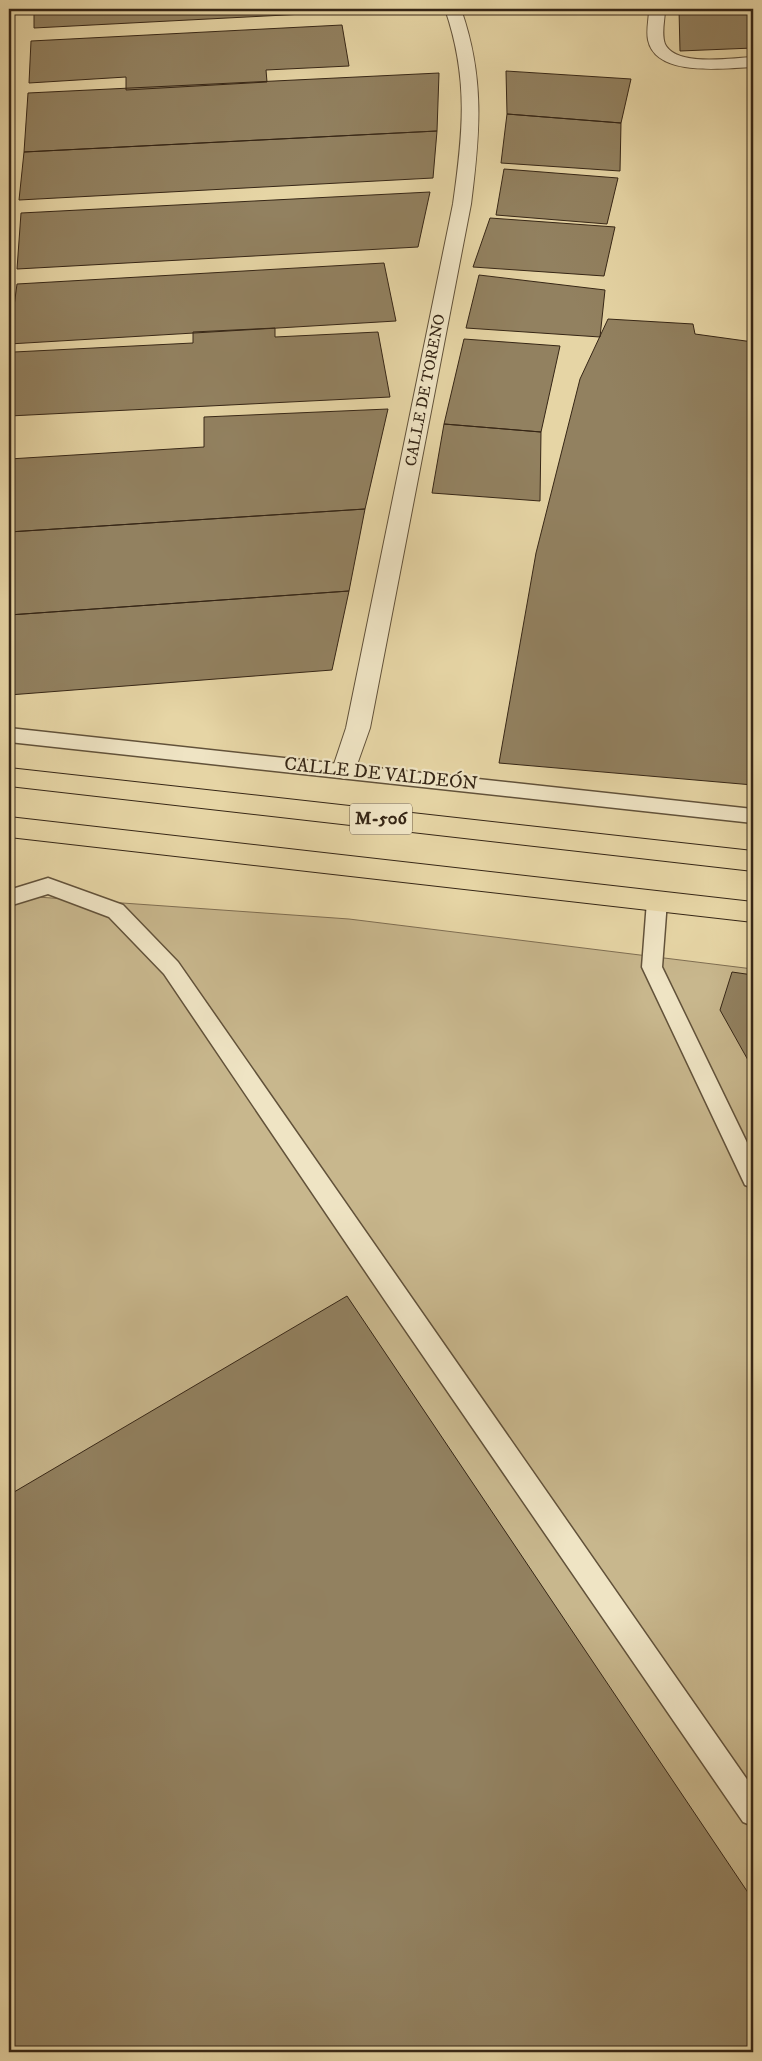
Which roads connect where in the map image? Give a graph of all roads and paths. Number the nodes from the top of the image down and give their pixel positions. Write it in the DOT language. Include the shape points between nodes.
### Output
graph roads {
  1 [pos="453,9"];
  2 [pos="657,9"];
  3 [pos="753,62"];
  4 [pos="9,735"];
  5 [pos="344,770"];
  6 [pos="9,777"];
  7 [pos="753,816"];
  8 [pos="9,827"];
  9 [pos="753,861"];
  10 [pos="9,898"];
  11 [pos="657,901"];
  12 [pos="753,912"];
  13 [pos="744,1138"];
  14 [pos="753,1178"];
  15 [pos="753,1812"];
  1 -- 5 [label="street, CALLE DE TORENO" via="462,32 472,81 470,141 462,204 358,728"];
  2 -- 3 [label="street" via="657,44 663,54 690,64"];
  4 -- 5 [label="lane, CALLE DE VALDEÓN"];
  5 -- 7 [label="lane, CALLE DE VALDEÓN"];
  6 -- 9 [label="main road, M-506"];
  8 -- 11 [label="main road"];
  10 -- 15 [label="lane" via="48,886 116,911 171,968"];
  11 -- 12 [label="main road"];
  11 -- 13 [label="lane" via="652,967"];
  13 -- 14 [label="lane"];
}
